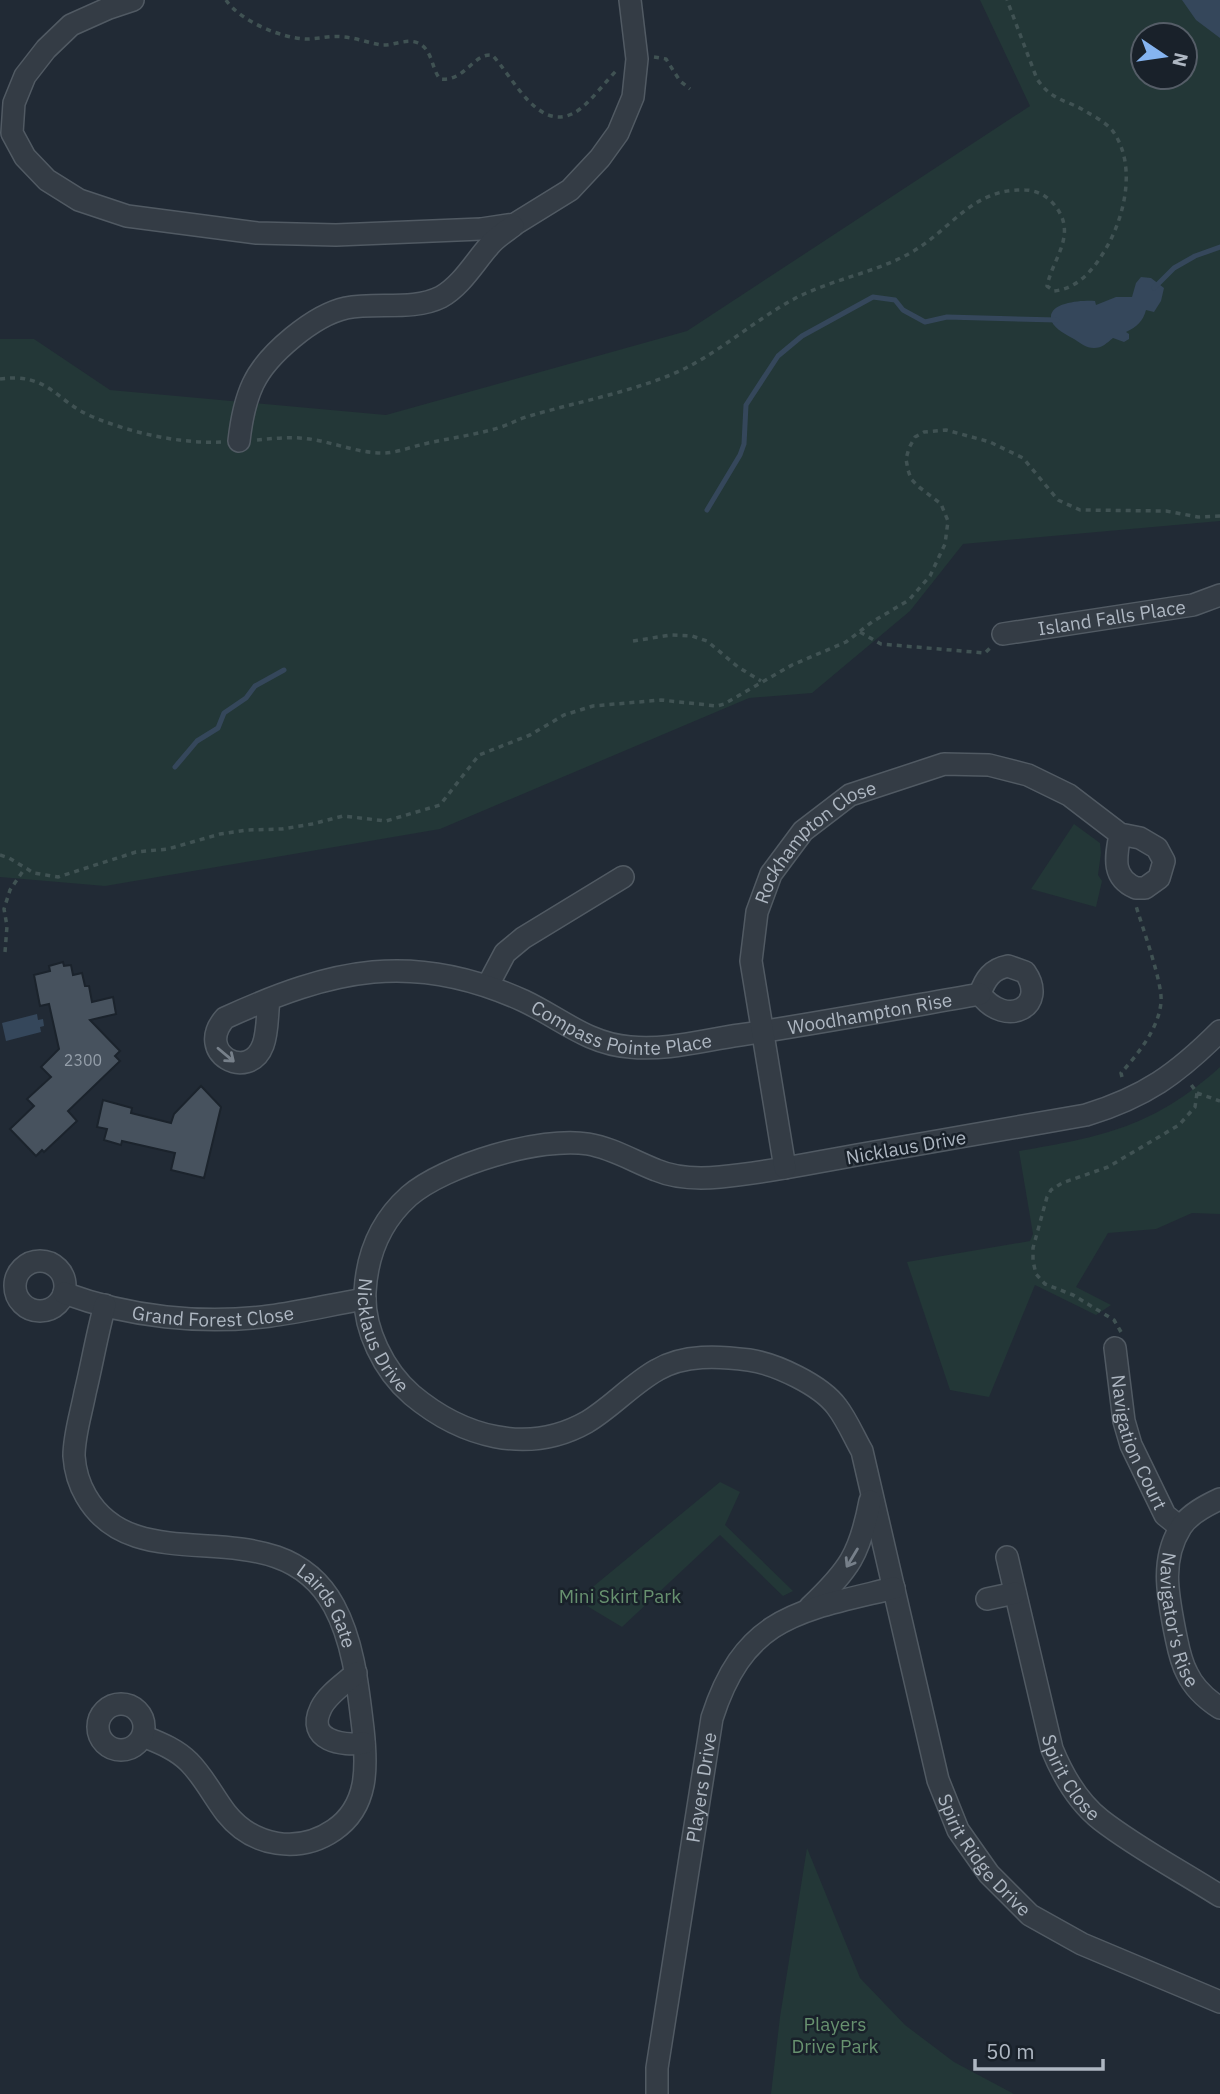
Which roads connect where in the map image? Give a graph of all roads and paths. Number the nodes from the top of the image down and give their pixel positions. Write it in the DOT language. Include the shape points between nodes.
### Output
graph roads {
  1 [pos="133,0"];
  2 [pos="226,0"];
  3 [pos="630,0"];
  4 [pos="1007,0"];
  5 [pos="637,59"];
  6 [pos="690,89"];
  7 [pos="515,225"];
  8 [pos="0,379"];
  9 [pos="239,441"];
  10 [pos="1220,516"];
  11 [pos="1220,595"];
  12 [pos="860,632"];
  13 [pos="1003,634"];
  14 [pos="633,641"];
  15 [pos="761,681"];
  16 [pos="1121,834"];
  17 [pos="0,855"];
  18 [pos="24,867"];
  19 [pos="623,877"];
  20 [pos="1135,900"];
  21 [pos="5,952"];
  22 [pos="488,985"];
  23 [pos="979,994"];
  24 [pos="270,1000"];
  25 [pos="1220,1031"];
  26 [pos="761,1032"];
  27 [pos="1129,1074"];
  28 [pos="1184,1076"];
  29 [pos="1197,1093"];
  30 [pos="1220,1101"];
  31 [pos="785,1168"];
  32 [pos="8,1272"];
  33 [pos="64,1293"];
  34 [pos="365,1299"];
  35 [pos="105,1305"];
  36 [pos="1118,1341"];
  37 [pos="872,1494"];
  38 [pos="1220,1499"];
  39 [pos="1180,1528"];
  40 [pos="1007,1557"];
  41 [pos="894,1588"];
  42 [pos="1015,1593"];
  43 [pos="987,1600"];
  44 [pos="809,1609"];
  45 [pos="356,1673"];
  46 [pos="1220,1708"];
  47 [pos="143,1736"];
  48 [pos="365,1743"];
  49 [pos="1220,1896"];
  50 [pos="1220,2002"];
  51 [pos="657,2094"];
  1 -- 7 [label="street" via="71,25 25,76 13,103 12,133 25,157 47,180 79,200 127,216 257,233 336,235"];
  2 -- 5 [label="path" via="250,21 294,37 346,37 383,45 418,43 429,54 440,79 454,78 482,55 492,55 530,103 555,116 579,110 620,68"];
  3 -- 5 [label="street"];
  4 -- 9 [label="path" via="1044,90 1110,128 1126,172 1125,201 1116,229 1097,265 1070,286 1054,291 1047,286 1065,239 1061,213 1053,202 1037,192 1001,192 972,203 911,252 795,298 669,376 473,434 385,453 313,439"];
  5 -- 6 [label="path" via="666,59"];
  5 -- 7 [label="street" via="633,97 618,133 600,158 570,190"];
  7 -- 9 [label="street" via="491,243 442,296 418,304 345,309 318,319 299,333 253,384"];
  8 -- 9 [label="path" via="42,383 90,416 117,426 179,440"];
  10 -- 12 [label="path" via="1080,510 1058,500 1023,458 990,442 946,430 924,432 909,448 908,470 911,479 946,511 945,544 930,576 909,600"];
  11 -- 13 [label="street, Island Falls Place" via="1193,606"];
  12 -- 13 [label="path" via="881,644 985,653"];
  12 -- 15 [label="path"];
  14 -- 15 [label="path" via="692,636 707,641"];
  15 -- 18 [label="path" via="717,706 661,700 593,706 564,715 530,735 479,755 440,805 386,821 343,816 220,834 168,849 136,852 58,877 41,876"];
  16 -- 26 [label="street, Rockhampton Close" via="1069,795 1028,775 989,765 944,764 850,795 803,831 766,887 757,912 751,961"];
  17 -- 18 [label="path"];
  18 -- 21 [label="path" via="6,900"];
  19 -- 22 [label="street" via="523,937 505,953"];
  20 -- 27 [label="path" via="1162,999 1157,1021 1121,1073 1122,1077"];
  22 -- 24 [label="street, Compass Pointe Place" via="398,970 360,972 323,979"];
  22 -- 26 [label="street, Compass Pointe Place" via="589,1038 630,1048"];
  23 -- 26 [label="street, Woodhampton Rise"];
  25 -- 31 [label="street, Nicklaus Drive" via="1186,1063 1136,1097 1099,1111"];
  26 -- 31 [label="street, Rockhampton Close"];
  28 -- 29 [label="path"];
  29 -- 30 [label="path"];
  29 -- 36 [label="path" via="1195,1107 1179,1125 1108,1167 1062,1183 1047,1197 1033,1248 1036,1274 1045,1284 1114,1320"];
  31 -- 34 [label="street, Nicklaus Drive" via="690,1178 659,1172 587,1144 547,1144 501,1154 442,1175 411,1195 389,1217 366,1271"];
  32 -- 33 [label="street" via="36,1261 48,1262 65,1280"];
  32 -- 33 [label="street" via="20,1302 31,1310 45,1311"];
  33 -- 35 [label="street, Grand Forest Close"];
  34 -- 35 [label="street, Grand Forest Close" via="271,1316 211,1320"];
  34 -- 37 [label="street, Nicklaus Drive" via="380,1355 401,1385 433,1412 471,1432 547,1437 585,1423 659,1368 698,1356 753,1360 798,1375 836,1405 862,1451"];
  35 -- 45 [label="street, Lairds Gate" via="75,1440 77,1475 93,1507 131,1536 270,1553 302,1570 334,1607"];
  36 -- 39 [label="street, Navigation Court" via="1124,1421 1131,1445 1165,1515"];
  37 -- 41 [label="street, Nicklaus Drive"];
  37 -- 44 [label="street, Nicklaus Drive, one-way" via="862,1541 853,1558"];
  38 -- 39 [label="street, Navigator's Rise"];
  39 -- 46 [label="street, Navigator's Rise" via="1166,1588 1181,1660 1197,1688"];
  40 -- 42 [label="street, Spirit Close"];
  41 -- 44 [label="street, Players Drive"];
  41 -- 50 [label="street, Spirit Ridge Drive" via="938,1780 958,1830 989,1874 1030,1914 1082,1944"];
  42 -- 43 [label="street"];
  42 -- 49 [label="street, Spirit Close" via="1052,1749 1073,1790 1100,1819"];
  44 -- 51 [label="street, Players Drive" via="779,1622 756,1641 721,1691 712,1718 659,2054"];
  45 -- 48 [label="street, Lairds Gate"];
  45 -- 48 [label="street" via="321,1707 319,1724 321,1733 333,1742 347,1746"];
  47 -- 48 [label="street, Lairds Gate" via="189,1762 240,1828 260,1839 287,1845 327,1835 353,1811 366,1774"];
}
